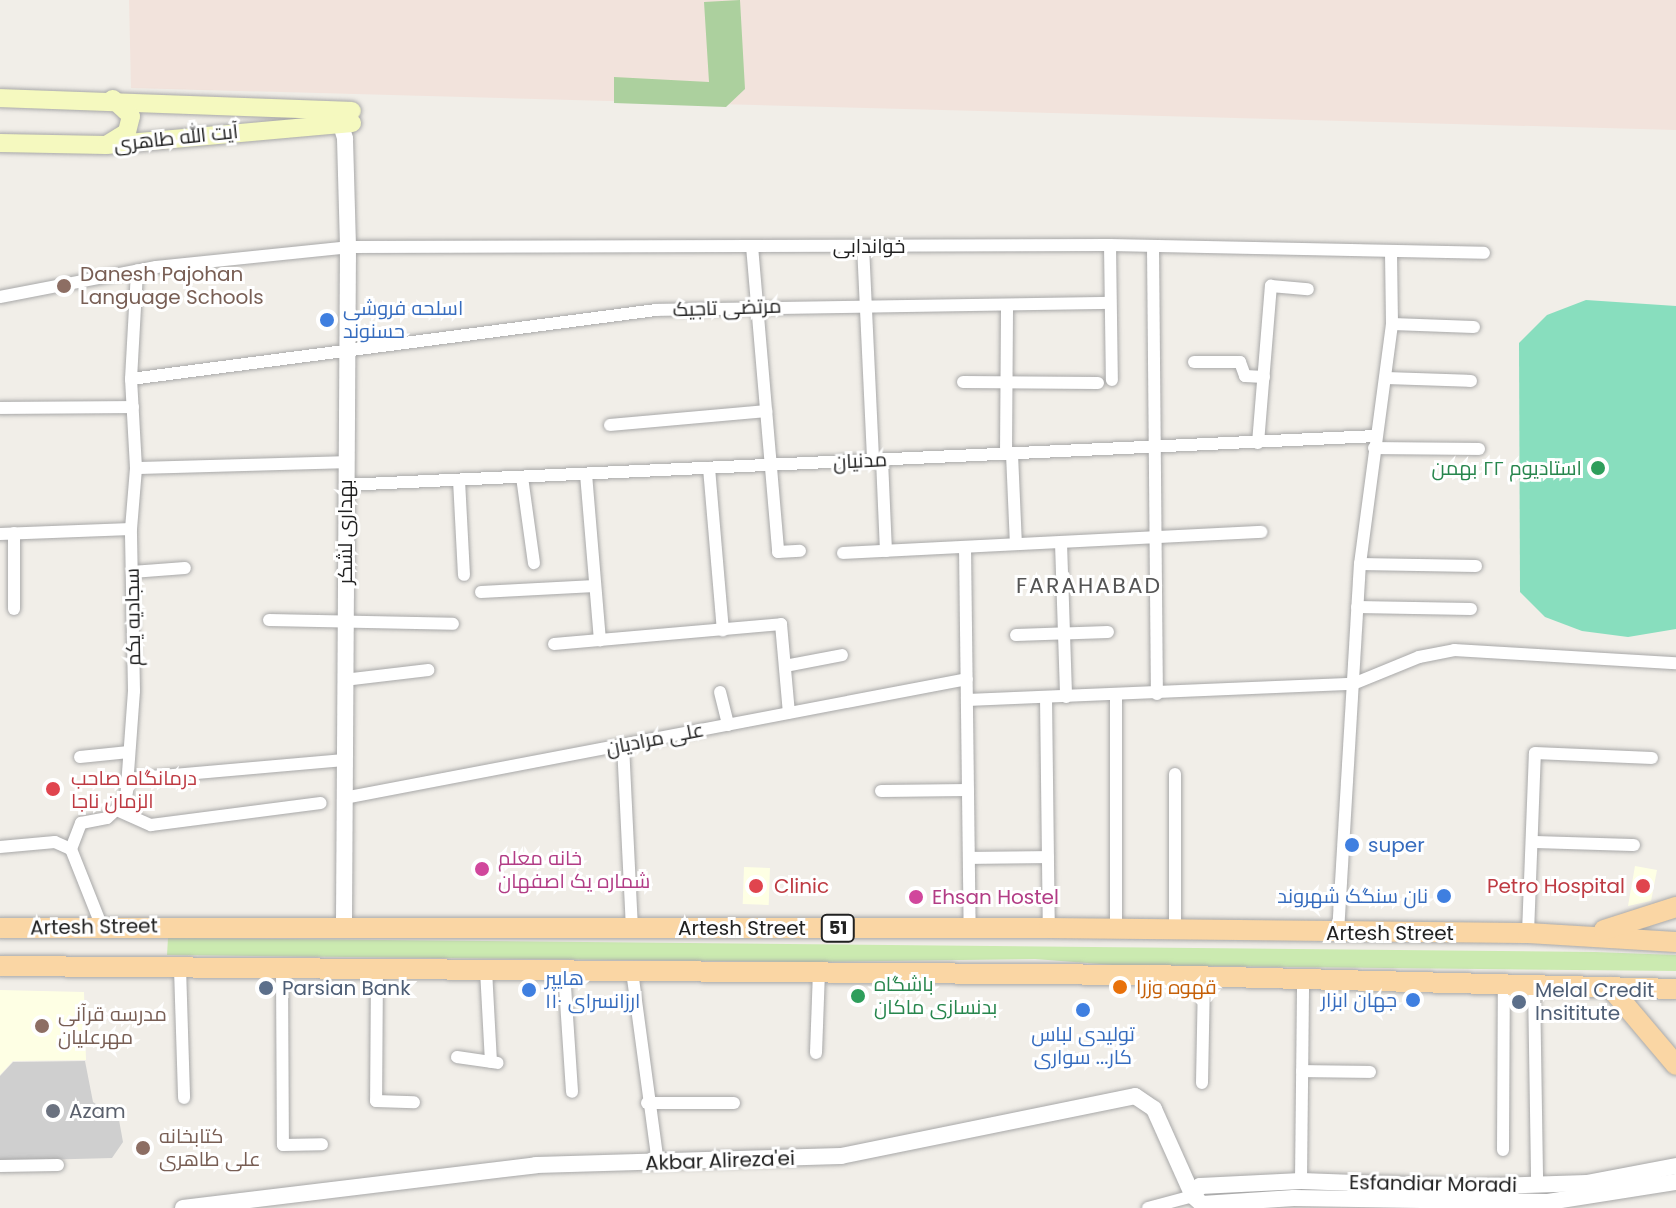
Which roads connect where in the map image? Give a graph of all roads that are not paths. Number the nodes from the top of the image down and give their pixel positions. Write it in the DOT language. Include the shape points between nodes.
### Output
graph roads {
  1 [pos="0,98"];
  2 [pos="113,99"];
  3 [pos="345,121"];
  4 [pos="0,143"];
  5 [pos="106,145"];
  6 [pos="1110,245"];
  7 [pos="752,246"];
  8 [pos="863,246"];
  9 [pos="1153,246"];
  10 [pos="348,247"];
  11 [pos="1391,251"];
  12 [pos="1484,253"];
  13 [pos="137,270"];
  14 [pos="1308,289"];
  15 [pos="0,297"];
  16 [pos="1110,303"];
  17 [pos="866,305"];
  18 [pos="1007,305"];
  19 [pos="757,306"];
  20 [pos="1392,324"];
  21 [pos="1474,327"];
  22 [pos="346,354"];
  23 [pos="1194,362"];
  24 [pos="1264,377"];
  25 [pos="1386,378"];
  26 [pos="131,379"];
  27 [pos="1112,380"];
  28 [pos="1471,381"];
  29 [pos="963,382"];
  30 [pos="1007,382"];
  31 [pos="1098,383"];
  32 [pos="133,407"];
  33 [pos="0,408"];
  34 [pos="766,411"];
  35 [pos="610,425"];
  36 [pos="1374,442"];
  37 [pos="1258,443"];
  38 [pos="1155,448"];
  39 [pos="1479,449"];
  40 [pos="1009,454"];
  41 [pos="877,460"];
  42 [pos="345,462"];
  43 [pos="771,465"];
  44 [pos="136,468"];
  45 [pos="709,468"];
  46 [pos="586,474"];
  47 [pos="522,477"];
  48 [pos="459,480"];
  49 [pos="345,485"];
  50 [pos="131,529"];
  51 [pos="1261,532"];
  52 [pos="14,533"];
  53 [pos="0,534"];
  54 [pos="1156,538"];
  55 [pos="1061,543"];
  56 [pos="1016,544"];
  57 [pos="965,547"];
  58 [pos="800,551"];
  59 [pos="886,551"];
  60 [pos="843,553"];
  61 [pos="534,563"];
  62 [pos="1360,564"];
  63 [pos="1476,566"];
  64 [pos="185,568"];
  65 [pos="132,572"];
  66 [pos="464,575"];
  67 [pos="595,586"];
  68 [pos="481,592"];
  69 [pos="1357,607"];
  70 [pos="14,609"];
  71 [pos="1471,609"];
  72 [pos="269,620"];
  73 [pos="344,622"];
  74 [pos="453,624"];
  75 [pos="723,630"];
  76 [pos="1108,632"];
  77 [pos="1064,634"];
  78 [pos="1016,635"];
  79 [pos="600,640"];
  80 [pos="554,644"];
  81 [pos="842,655"];
  82 [pos="1676,663"];
  83 [pos="785,666"];
  84 [pos="428,670"];
  85 [pos="967,679"];
  86 [pos="344,680"];
  87 [pos="1353,684"];
  88 [pos="720,692"];
  89 [pos="1157,694"];
  90 [pos="1116,695"];
  91 [pos="1046,697"];
  92 [pos="1066,697"];
  93 [pos="967,700"];
  94 [pos="789,713"];
  95 [pos="728,725"];
  96 [pos="623,745"];
  97 [pos="129,752"];
  98 [pos="80,757"];
  99 [pos="1652,758"];
  100 [pos="344,760"];
  101 [pos="1175,774"];
  102 [pos="128,779"];
  103 [pos="968,790"];
  104 [pos="881,791"];
  105 [pos="344,798"];
  106 [pos="321,803"];
  107 [pos="119,811"];
  108 [pos="1533,842"];
  109 [pos="1634,845"];
  110 [pos="0,847"];
  111 [pos="71,849"];
  112 [pos="1048,857"];
  113 [pos="969,858"];
  114 [pos="1676,907"];
  115 [pos="344,925"];
  116 [pos="102,927"];
  117 [pos="632,927"];
  118 [pos="0,928"];
  119 [pos="1049,928"];
  120 [pos="970,929"];
  121 [pos="1116,931"];
  122 [pos="1175,931"];
  123 [pos="1338,933"];
  124 [pos="1528,933"];
  125 [pos="1570,935"];
  126 [pos="1676,942"];
  127 [pos="0,967"];
  128 [pos="180,968"];
  129 [pos="282,969"];
  130 [pos="377,969"];
  131 [pos="486,970"];
  132 [pos="564,971"];
  133 [pos="632,971"];
  134 [pos="819,972"];
  135 [pos="1204,976"];
  136 [pos="1303,979"];
  137 [pos="1504,983"];
  138 [pos="1534,984"];
  139 [pos="1610,987"];
  140 [pos="1676,989"];
  141 [pos="816,1053"];
  142 [pos="457,1057"];
  143 [pos="1676,1065"];
  144 [pos="1302,1071"];
  145 [pos="1370,1072"];
  146 [pos="1202,1083"];
  147 [pos="572,1092"];
  148 [pos="184,1098"];
  149 [pos="414,1102"];
  150 [pos="647,1103"];
  151 [pos="734,1103"];
  152 [pos="322,1144"];
  153 [pos="1503,1150"];
  154 [pos="658,1163"];
  155 [pos="58,1165"];
  156 [pos="0,1166"];
  157 [pos="1676,1166"];
  158 [pos="1301,1181"];
  159 [pos="1676,1182"];
  160 [pos="1537,1184"];
  161 [pos="1193,1196"];
  162 [pos="1511,1205"];
  163 [pos="183,1208"];
  164 [pos="192,1208"];
  165 [pos="1148,1208"];
  1 -- 2 [label="main road, آیت الله طاهری"];
  2 -- 3 [label="main road, آیت الله طاهری"];
  2 -- 5 [label="main road" via="131,116 127,132"];
  3 -- 5 [label="main road, آیت الله طاهری"];
  3 -- 10 [label="street, بهداری لشکر"];
  4 -- 5 [label="main road, آیت الله طاهری"];
  6 -- 8 [label="street, خواندابی"];
  6 -- 9 [label="street, خواندابی"];
  6 -- 16 [label="street"];
  7 -- 8 [label="street, خواندابی"];
  7 -- 10 [label="street, خواندابی"];
  7 -- 19 [label="street"];
  8 -- 17 [label="street"];
  9 -- 11 [label="street, خواندابی"];
  9 -- 38 [label="street"];
  10 -- 13 [label="street, خواندابی"];
  10 -- 22 [label="street, بهداری لشکر"];
  11 -- 12 [label="street, خواندابی"];
  11 -- 20 [label="street"];
  13 -- 15 [label="street, خواندابی"];
  13 -- 26 [label="street, سجادیه یکم"];
  14 -- 24 [label="street" via="1271,286"];
  16 -- 18 [label="street, مرتضی تاجیک"];
  16 -- 27 [label="street"];
  17 -- 18 [label="street, مرتضی تاجیک"];
  17 -- 19 [label="street, مرتضی تاجیک"];
  17 -- 41 [label="street"];
  18 -- 30 [label="street"];
  19 -- 22 [label="street, مرتضی تاجیک" via="656,310"];
  19 -- 34 [label="street"];
  20 -- 21 [label="street"];
  20 -- 25 [label="street"];
  22 -- 26 [label="street, مرتضی تاجیک"];
  22 -- 42 [label="street, بهداری لشکر"];
  23 -- 24 [label="street" via="1240,362 1245,376"];
  24 -- 37 [label="street"];
  25 -- 28 [label="street"];
  25 -- 36 [label="street"];
  26 -- 32 [label="street, سجادیه یکم"];
  29 -- 30 [label="street"];
  30 -- 31 [label="street"];
  30 -- 40 [label="street"];
  32 -- 33 [label="street"];
  32 -- 44 [label="street, سجادیه یکم"];
  34 -- 35 [label="street"];
  34 -- 43 [label="street"];
  36 -- 37 [label="street, مدنیان"];
  36 -- 39 [label="street, مدنیان"];
  36 -- 62 [label="street"];
  37 -- 38 [label="street, مدنیان"];
  38 -- 40 [label="street, مدنیان"];
  38 -- 54 [label="street"];
  40 -- 41 [label="street, مدنیان"];
  40 -- 56 [label="street"];
  41 -- 43 [label="street, مدنیان"];
  41 -- 59 [label="street"];
  42 -- 44 [label="street"];
  42 -- 49 [label="street, بهداری لشکر"];
  43 -- 45 [label="street, مدنیان"];
  43 -- 58 [label="street" via="778,552"];
  44 -- 50 [label="street, سجادیه یکم"];
  45 -- 46 [label="street, مدنیان"];
  45 -- 75 [label="street"];
  46 -- 47 [label="street, مدنیان"];
  46 -- 67 [label="street"];
  47 -- 48 [label="street, مدنیان"];
  47 -- 61 [label="street"];
  48 -- 49 [label="street, مدنیان"];
  48 -- 66 [label="street"];
  49 -- 73 [label="street, بهداری لشکر"];
  50 -- 52 [label="street"];
  50 -- 65 [label="street, سجادیه یکم"];
  51 -- 54 [label="street"];
  52 -- 53 [label="street"];
  52 -- 70 [label="street"];
  54 -- 55 [label="street"];
  54 -- 89 [label="street"];
  55 -- 56 [label="street"];
  55 -- 77 [label="street"];
  56 -- 57 [label="street"];
  57 -- 59 [label="street"];
  57 -- 85 [label="street"];
  59 -- 60 [label="street"];
  62 -- 63 [label="street"];
  62 -- 69 [label="street"];
  64 -- 65 [label="street"];
  65 -- 97 [label="street, سجادیه یکم"];
  67 -- 68 [label="street"];
  67 -- 79 [label="street"];
  69 -- 71 [label="street"];
  69 -- 87 [label="street"];
  72 -- 73 [label="street"];
  73 -- 74 [label="street"];
  73 -- 86 [label="street, بهداری لشکر"];
  75 -- 79 [label="street"];
  75 -- 83 [label="street" via="781,624"];
  76 -- 77 [label="street"];
  77 -- 78 [label="street"];
  77 -- 92 [label="street"];
  79 -- 80 [label="street"];
  81 -- 83 [label="street"];
  82 -- 87 [label="street" via="1454,650 1419,657"];
  83 -- 94 [label="street"];
  84 -- 86 [label="street"];
  85 -- 93 [label="street"];
  85 -- 94 [label="street, علی مرادیان"];
  86 -- 100 [label="street, بهداری لشکر"];
  87 -- 89 [label="street"];
  87 -- 123 [label="street"];
  88 -- 95 [label="street"];
  89 -- 90 [label="street"];
  90 -- 92 [label="street"];
  90 -- 121 [label="street"];
  91 -- 92 [label="street"];
  91 -- 93 [label="street"];
  91 -- 112 [label="street"];
  93 -- 103 [label="street"];
  94 -- 95 [label="street, علی مرادیان"];
  95 -- 96 [label="street, علی مرادیان"];
  96 -- 105 [label="street, علی مرادیان"];
  96 -- 117 [label="street"];
  97 -- 98 [label="street"];
  97 -- 102 [label="street, سجادیه یکم"];
  99 -- 108 [label="street" via="1535,753"];
  100 -- 102 [label="street"];
  100 -- 105 [label="street, بهداری لشکر"];
  101 -- 122 [label="street"];
  102 -- 107 [label="street, سجادیه یکم"];
  103 -- 104 [label="street"];
  103 -- 113 [label="street"];
  105 -- 115 [label="street, بهداری لشکر"];
  106 -- 107 [label="street" via="151,825"];
  107 -- 111 [label="street" via="81,823"];
  108 -- 109 [label="street"];
  108 -- 124 [label="street"];
  110 -- 111 [label="street" via="55,842"];
  111 -- 116 [label="street"];
  112 -- 113 [label="street"];
  112 -- 119 [label="street"];
  113 -- 120 [label="street"];
  114 -- 125 [label="main road" via="1628,926"];
  115 -- 116 [label="main road, Artesh Street / 51"];
  115 -- 117 [label="main road, Artesh Street / 51"];
  116 -- 118 [label="main road, Artesh Street / 51"];
  117 -- 120 [label="main road, Artesh Street / 51"];
  119 -- 120 [label="main road, Artesh Street / 51"];
  119 -- 121 [label="main road, Artesh Street / 51"];
  121 -- 122 [label="main road, Artesh Street / 51"];
  122 -- 123 [label="main road, Artesh Street / 51"];
  123 -- 124 [label="main road, Artesh Street / 51"];
  124 -- 125 [label="main road, Artesh Street / 51"];
  125 -- 126 [label="main road, Artesh Street / 51"];
  127 -- 128 [label="main road, Artesh Street"];
  128 -- 129 [label="main road, Artesh Street"];
  128 -- 148 [label="street"];
  129 -- 130 [label="main road, Artesh Street"];
  129 -- 152 [label="street" via="283,1145"];
  130 -- 131 [label="main road, Artesh Street"];
  130 -- 149 [label="street" via="376,1101"];
  131 -- 132 [label="main road, Artesh Street"];
  131 -- 142 [label="street" via="494,1062"];
  132 -- 133 [label="main road, Artesh Street"];
  132 -- 147 [label="street"];
  133 -- 134 [label="main road, Artesh Street"];
  133 -- 150 [label="street"];
  134 -- 135 [label="main road, Artesh Street"];
  134 -- 141 [label="street"];
  135 -- 136 [label="main road, Artesh Street"];
  135 -- 146 [label="street"];
  136 -- 137 [label="main road, Artesh Street"];
  136 -- 144 [label="street"];
  137 -- 138 [label="main road, Artesh Street"];
  137 -- 153 [label="street"];
  138 -- 139 [label="main road, Artesh Street"];
  138 -- 160 [label="street"];
  139 -- 140 [label="main road, Artesh Street"];
  139 -- 143 [label="main road"];
  144 -- 145 [label="street"];
  144 -- 158 [label="street"];
  150 -- 151 [label="street"];
  150 -- 154 [label="street"];
  154 -- 161 [label="street, Akbar Alireza'ei" via="841,1156 1135,1096 1154,1109"];
  154 -- 164 [label="street, Akbar Alireza'ei" via="536,1165"];
  155 -- 156 [label="street"];
  157 -- 160 [label="street, Esfandiar Moradi" via="1587,1183"];
  158 -- 160 [label="street, Esfandiar Moradi"];
  158 -- 161 [label="street, Esfandiar Moradi" via="1200,1186"];
  159 -- 162 [label="street, Esfandiar Moradi" via="1586,1199"];
  161 -- 162 [label="street, Esfandiar Moradi" via="1202,1204 1294,1198"];
  161 -- 165 [label="street, Esfandiar Moradi"];
  163 -- 164 [label="street, Akbar Alireza'ei"];
}
